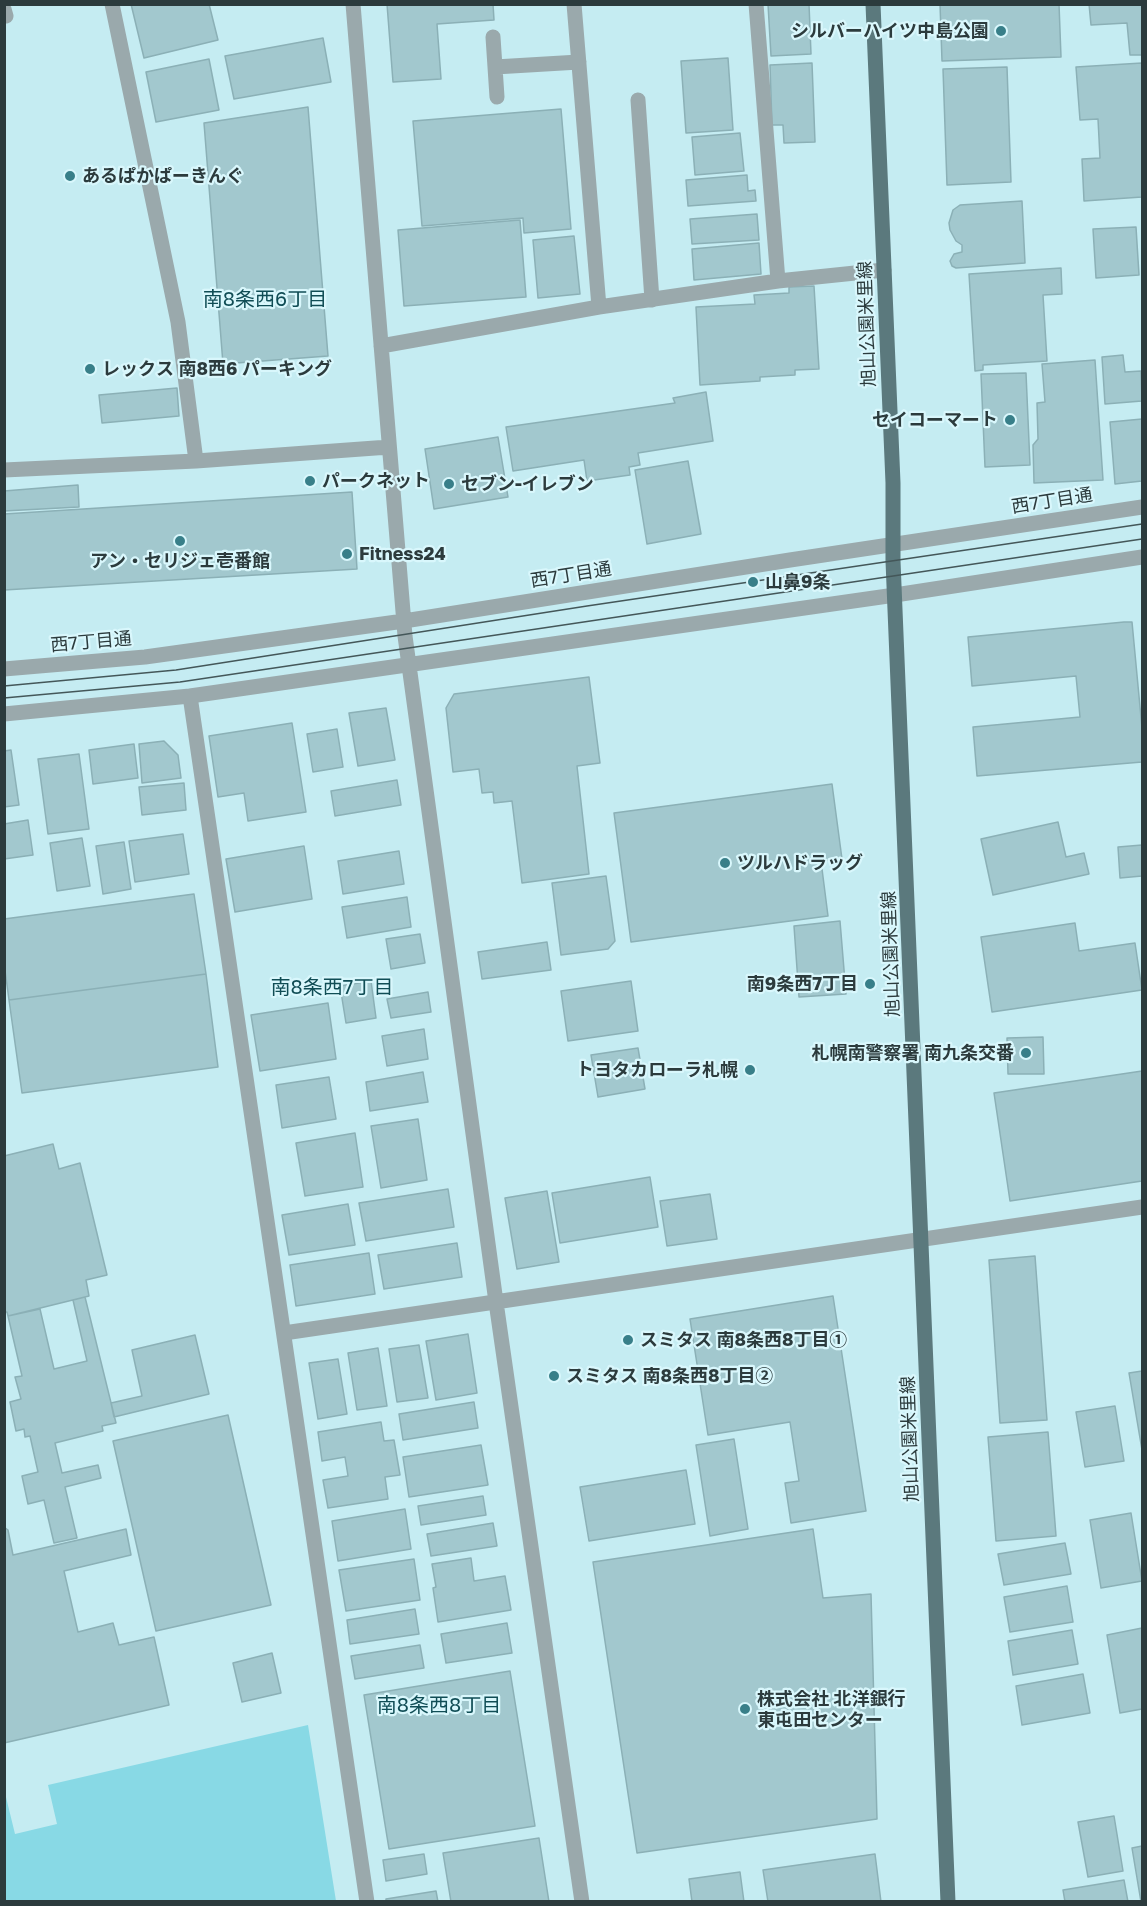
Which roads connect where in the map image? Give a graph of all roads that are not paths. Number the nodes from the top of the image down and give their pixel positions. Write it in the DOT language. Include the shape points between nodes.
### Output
graph roads {
  1 [pos="112,4"];
  2 [pos="353,4"];
  3 [pos="574,4"];
  4 [pos="756,4"];
  5 [pos="873,4"];
  6 [pos="493,37"];
  7 [pos="579,62"];
  8 [pos="495,67"];
  9 [pos="497,97"];
  10 [pos="638,100"];
  11 [pos="884,270"];
  12 [pos="778,281"];
  13 [pos="652,300"];
  14 [pos="599,307"];
  15 [pos="381,346"];
  16 [pos="389,447"];
  17 [pos="196,461"];
  18 [pos="4,470"];
  19 [pos="1143,507"];
  20 [pos="893,545"];
  21 [pos="1143,557"];
  22 [pos="895,595"];
  23 [pos="404,621"];
  24 [pos="409,663"];
  25 [pos="4,669"];
  26 [pos="190,696"];
  27 [pos="4,714"];
  28 [pos="1143,1207"];
  29 [pos="922,1239"];
  30 [pos="495,1302"];
  31 [pos="284,1333"];
  32 [pos="367,1902"];
  33 [pos="582,1902"];
  34 [pos="948,1902"];
  1 -- 17 [label="street" via="178,322"];
  2 -- 15 [label="street"];
  3 -- 7 [label="street"];
  4 -- 12 [label="street"];
  5 -- 11 [label="main road, 旭山公園米里線"];
  6 -- 8 [label="street"];
  7 -- 8 [label="street"];
  7 -- 14 [label="street"];
  8 -- 9 [label="street"];
  10 -- 13 [label="street"];
  11 -- 12 [label="street"];
  11 -- 20 [label="main road, 旭山公園米里線"];
  12 -- 13 [label="street"];
  13 -- 14 [label="street"];
  14 -- 15 [label="street"];
  15 -- 16 [label="street"];
  16 -- 17 [label="street"];
  16 -- 23 [label="street"];
  17 -- 18 [label="street"];
  19 -- 20 [label="street, 西7丁目通"];
  20 -- 22 [label="main road, 旭山公園米里線"];
  20 -- 23 [label="street, 西7丁目通"];
  21 -- 22 [label="street"];
  22 -- 24 [label="street"];
  22 -- 29 [label="main road, 旭山公園米里線"];
  23 -- 24 [label="street"];
  23 -- 25 [label="street, 西7丁目通" via="145,657"];
  24 -- 26 [label="street"];
  24 -- 30 [label="street"];
  26 -- 27 [label="street"];
  26 -- 31 [label="street"];
  28 -- 29 [label="street"];
  29 -- 30 [label="street"];
  29 -- 34 [label="main road, 旭山公園米里線"];
  30 -- 31 [label="street"];
  30 -- 33 [label="street"];
  31 -- 32 [label="street"];
}
